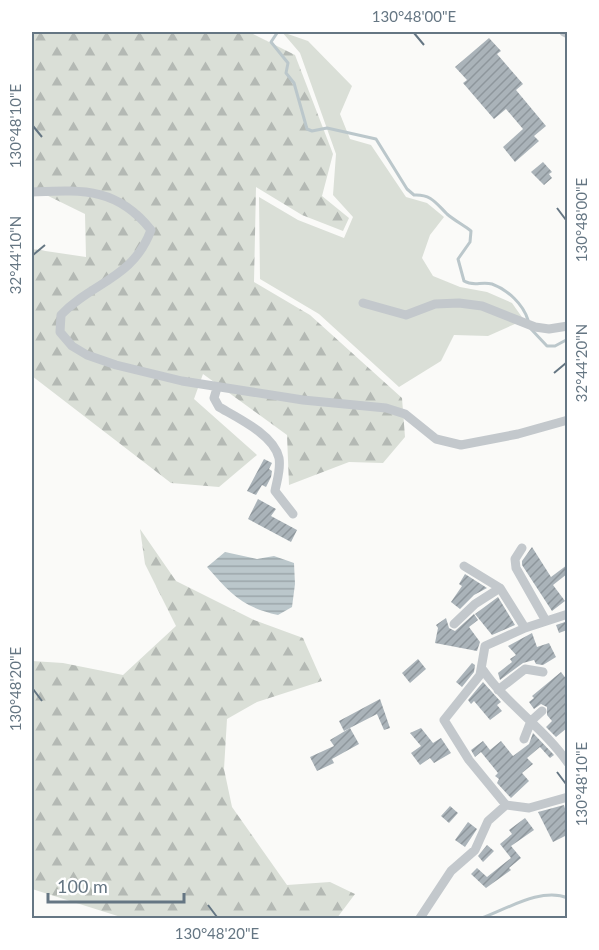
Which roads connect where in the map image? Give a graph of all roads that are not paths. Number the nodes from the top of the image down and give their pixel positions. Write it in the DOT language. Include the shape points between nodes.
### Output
graph roads {
  1 [pos="32,192"];
  2 [pos="363,303"];
  3 [pos="567,326"];
  4 [pos="217,387"];
  5 [pos="567,420"];
  6 [pos="293,514"];
  7 [pos="522,548"];
  8 [pos="464,566"];
  9 [pos="500,588"];
  10 [pos="567,614"];
  11 [pos="546,621"];
  12 [pos="454,624"];
  13 [pos="525,628"];
  14 [pos="483,670"];
  15 [pos="543,672"];
  16 [pos="498,690"];
  17 [pos="542,711"];
  18 [pos="531,721"];
  19 [pos="524,739"];
  20 [pos="567,763"];
  21 [pos="567,797"];
  22 [pos="506,805"];
  23 [pos="420,918"];
  1 -- 4 [label="street" via="86,190 108,196 140,216 152,230 145,247 112,280 75,300 61,315 60,332 72,346 116,365"];
  2 -- 3 [label="street" via="406,315 435,304 459,303 482,306 527,325 549,329"];
  4 -- 5 [label="street" via="386,408 405,414 436,439 461,445"];
  4 -- 6 [label="street" via="214,398 219,407 273,445 280,470 275,491"];
  7 -- 11 [label="street" via="514,559 516,568"];
  8 -- 9 [label="street"];
  9 -- 12 [label="street"];
  9 -- 13 [label="street"];
  10 -- 11 [label="street"];
  11 -- 13 [label="street"];
  13 -- 14 [label="street" via="486,646"];
  14 -- 16 [label="street"];
  14 -- 22 [label="street" via="444,720 469,760"];
  15 -- 16 [label="street" via="525,669"];
  16 -- 18 [label="street"];
  17 -- 18 [label="street"];
  18 -- 19 [label="street"];
  18 -- 20 [label="street"];
  21 -- 22 [label="street" via="529,808"];
  22 -- 23 [label="street" via="488,821 475,850 451,871"];
}
